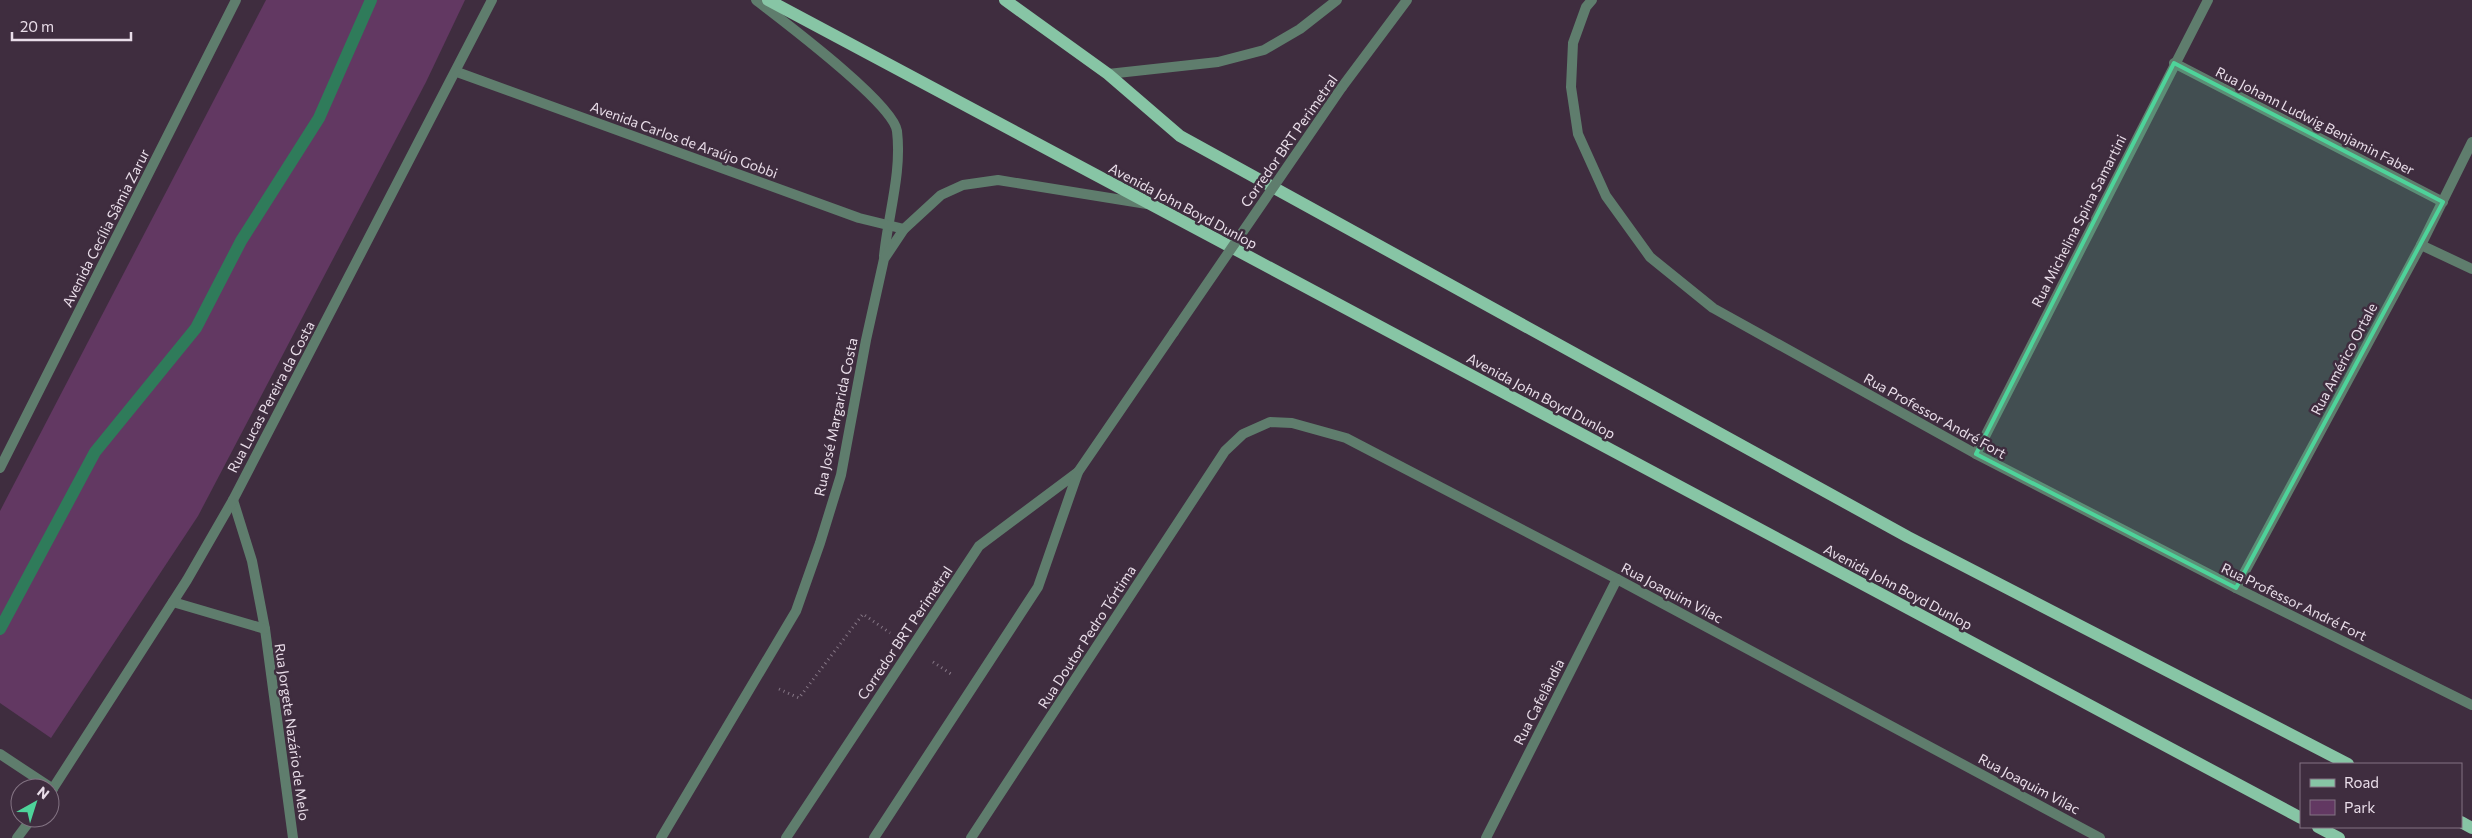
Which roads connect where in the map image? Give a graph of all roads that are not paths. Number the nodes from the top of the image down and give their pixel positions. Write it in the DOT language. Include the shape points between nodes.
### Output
graph roads {
  1 [pos="236,0"];
  2 [pos="492,0"];
  3 [pos="756,0"];
  4 [pos="768,0"];
  5 [pos="1005,0"];
  6 [pos="1337,0"];
  7 [pos="1407,0"];
  8 [pos="1592,0"];
  9 [pos="2208,0"];
  10 [pos="2174,63"];
  11 [pos="457,72"];
  12 [pos="1108,74"];
  13 [pos="2472,142"];
  14 [pos="2443,202"];
  15 [pos="1148,205"];
  16 [pos="887,225"];
  17 [pos="904,229"];
  18 [pos="2421,245"];
  19 [pos="884,260"];
  20 [pos="2472,269"];
  21 [pos="1225,451"];
  22 [pos="1976,454"];
  23 [pos="0,468"];
  24 [pos="1078,472"];
  25 [pos="233,500"];
  26 [pos="1617,579"];
  27 [pos="2236,588"];
  28 [pos="172,602"];
  29 [pos="265,629"];
  30 [pos="2472,705"];
  31 [pos="0,754"];
  32 [pos="2346,763"];
  33 [pos="34,778"];
  34 [pos="60,778"];
  35 [pos="2300,817"];
  36 [pos="2320,828"];
  37 [pos="293,838"];
  38 [pos="661,838"];
  39 [pos="786,838"];
  40 [pos="874,838"];
  41 [pos="972,838"];
  42 [pos="1486,838"];
  43 [pos="2100,838"];
  44 [pos="2339,838"];
  1 -- 23 [label="street, Avenida Cecília Sâmia Zarur"];
  2 -- 11 [label="street, Rua Lucas Pereira da Costa"];
  3 -- 16 [label="street" via="876,99 897,129 898,166"];
  4 -- 15 [label="main road, Avenida John Boyd Dunlop"];
  5 -- 12 [label="main road"];
  6 -- 12 [label="street" via="1300,29 1264,50 1218,62"];
  7 -- 24 [label="street, Corredor BRT Perimetral, bridge" via="1342,88"];
  8 -- 22 [label="street, Rua Professor André Fort" via="1572,43 1571,87 1578,134 1606,196 1650,257 1713,308"];
  9 -- 10 [label="street, Rua Michelina Spina Samartini"];
  10 -- 14 [label="street, Rua Johann Ludwig Benjamin Faber"];
  10 -- 22 [label="street, Rua Michelina Spina Samartini"];
  11 -- 16 [label="street, Avenida Carlos de Araújo Gobbi"];
  11 -- 25 [label="street, Rua Lucas Pereira da Costa"];
  12 -- 32 [label="main road" via="1180,136 1908,537"];
  13 -- 14 [label="street, Rua Américo Ortale"];
  14 -- 18 [label="street, Rua Américo Ortale"];
  15 -- 17 [label="street, Rua José Margarida Costa" via="998,180 963,185 941,195"];
  15 -- 35 [label="main road, Avenida John Boyd Dunlop"];
  16 -- 17 [label="street, Avenida Carlos de Araújo Gobbi"];
  16 -- 19 [label="street"];
  17 -- 19 [label="street, Rua José Margarida Costa"];
  18 -- 20 [label="street"];
  18 -- 27 [label="street, Rua Américo Ortale"];
  19 -- 38 [label="street, Rua José Margarida Costa" via="841,475 796,611"];
  21 -- 26 [label="street, Rua Joaquim Vilac" via="1243,434 1270,422 1292,423 1346,438"];
  21 -- 41 [label="street, Rua Doutor Pedro Tórtima"];
  22 -- 27 [label="street, Rua Professor André Fort"];
  24 -- 39 [label="street, Corredor BRT Perimetral" via="979,546"];
  24 -- 40 [label="street, Corredor BRT Perimetral" via="1038,587"];
  25 -- 28 [label="street, Rua Lucas Pereira da Costa"];
  25 -- 29 [label="street, Rua Jorgete Nazário de Melo" via="252,561"];
  26 -- 42 [label="street, Rua Cafelândia"];
  26 -- 43 [label="street, Rua Joaquim Vilac"];
  27 -- 30 [label="street, Rua Professor André Fort"];
  28 -- 29 [label="street, Rua Jorgete Nazário de Melo"];
  28 -- 34 [label="street, Rua Lucas Pereira da Costa"];
  29 -- 37 [label="street, Rua Jorgete Nazário de Melo"];
  31 -- 33 [label="street"];
  36 -- 44 [label="main road"];
}
